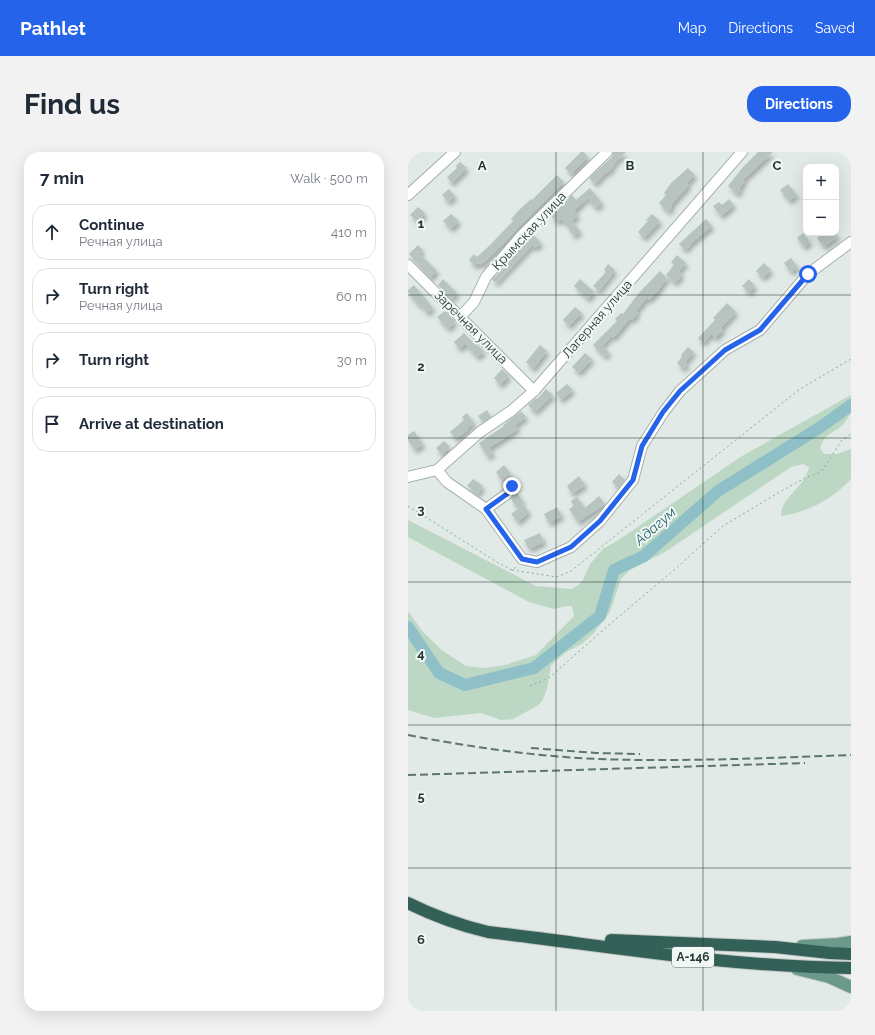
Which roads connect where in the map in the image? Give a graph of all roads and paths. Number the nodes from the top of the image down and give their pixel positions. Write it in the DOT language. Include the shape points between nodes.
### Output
graph roads {
  1 [pos="455,152"];
  2 [pos="607,152"];
  3 [pos="742,152"];
  4 [pos="408,195"];
  5 [pos="851,242"];
  6 [pos="408,264"];
  7 [pos="461,316"];
  8 [pos="851,359"];
  9 [pos="534,391"];
  10 [pos="851,434"];
  11 [pos="437,470"];
  12 [pos="408,477"];
  13 [pos="512,486"];
  14 [pos="408,506"];
  15 [pos="486,509"];
  16 [pos="529,560"];
  17 [pos="512,570"];
  18 [pos="530,686"];
  19 [pos="408,903"];
  20 [pos="536,938"];
  21 [pos="851,942"];
  22 [pos="775,947"];
  23 [pos="851,954"];
  24 [pos="762,963"];
  25 [pos="851,968"];
  26 [pos="851,987"];
  1 -- 4 [label="street"];
  2 -- 7 [label="street, Крымская улица" via="522,235 486,277 474,302"];
  3 -- 9 [label="street, Лагерная улица"];
  5 -- 16 [label="street" via="808,274 760,330 725,350 680,391 663,412 642,446 633,480 600,521 571,547 537,562"];
  6 -- 7 [label="street, Заречная улица"];
  7 -- 9 [label="street, Заречная улица"];
  8 -- 17 [label="path" via="800,389 571,571 557,576"];
  9 -- 11 [label="street, Лагерная улица" via="511,411 480,432"];
  10 -- 18 [label="path" via="842,440 821,472 805,478 723,526 549,678"];
  11 -- 12 [label="street"];
  11 -- 15 [label="street" via="447,482"];
  13 -- 15 [label="street" via="507,494"];
  14 -- 17 [label="path"];
  15 -- 16 [label="street" via="522,559"];
  16 -- 17 [label="path"];
  19 -- 20 [label="highway, А-146" via="467,927"];
  20 -- 22 [label="highway, А-146"];
  20 -- 24 [label="highway, А-146" via="676,956"];
  21 -- 22 [label="main road, А-146"];
  22 -- 23 [label="highway, А-146"];
  24 -- 25 [label="highway, А-146"];
  24 -- 26 [label="main road, А-146" via="829,977"];
}
